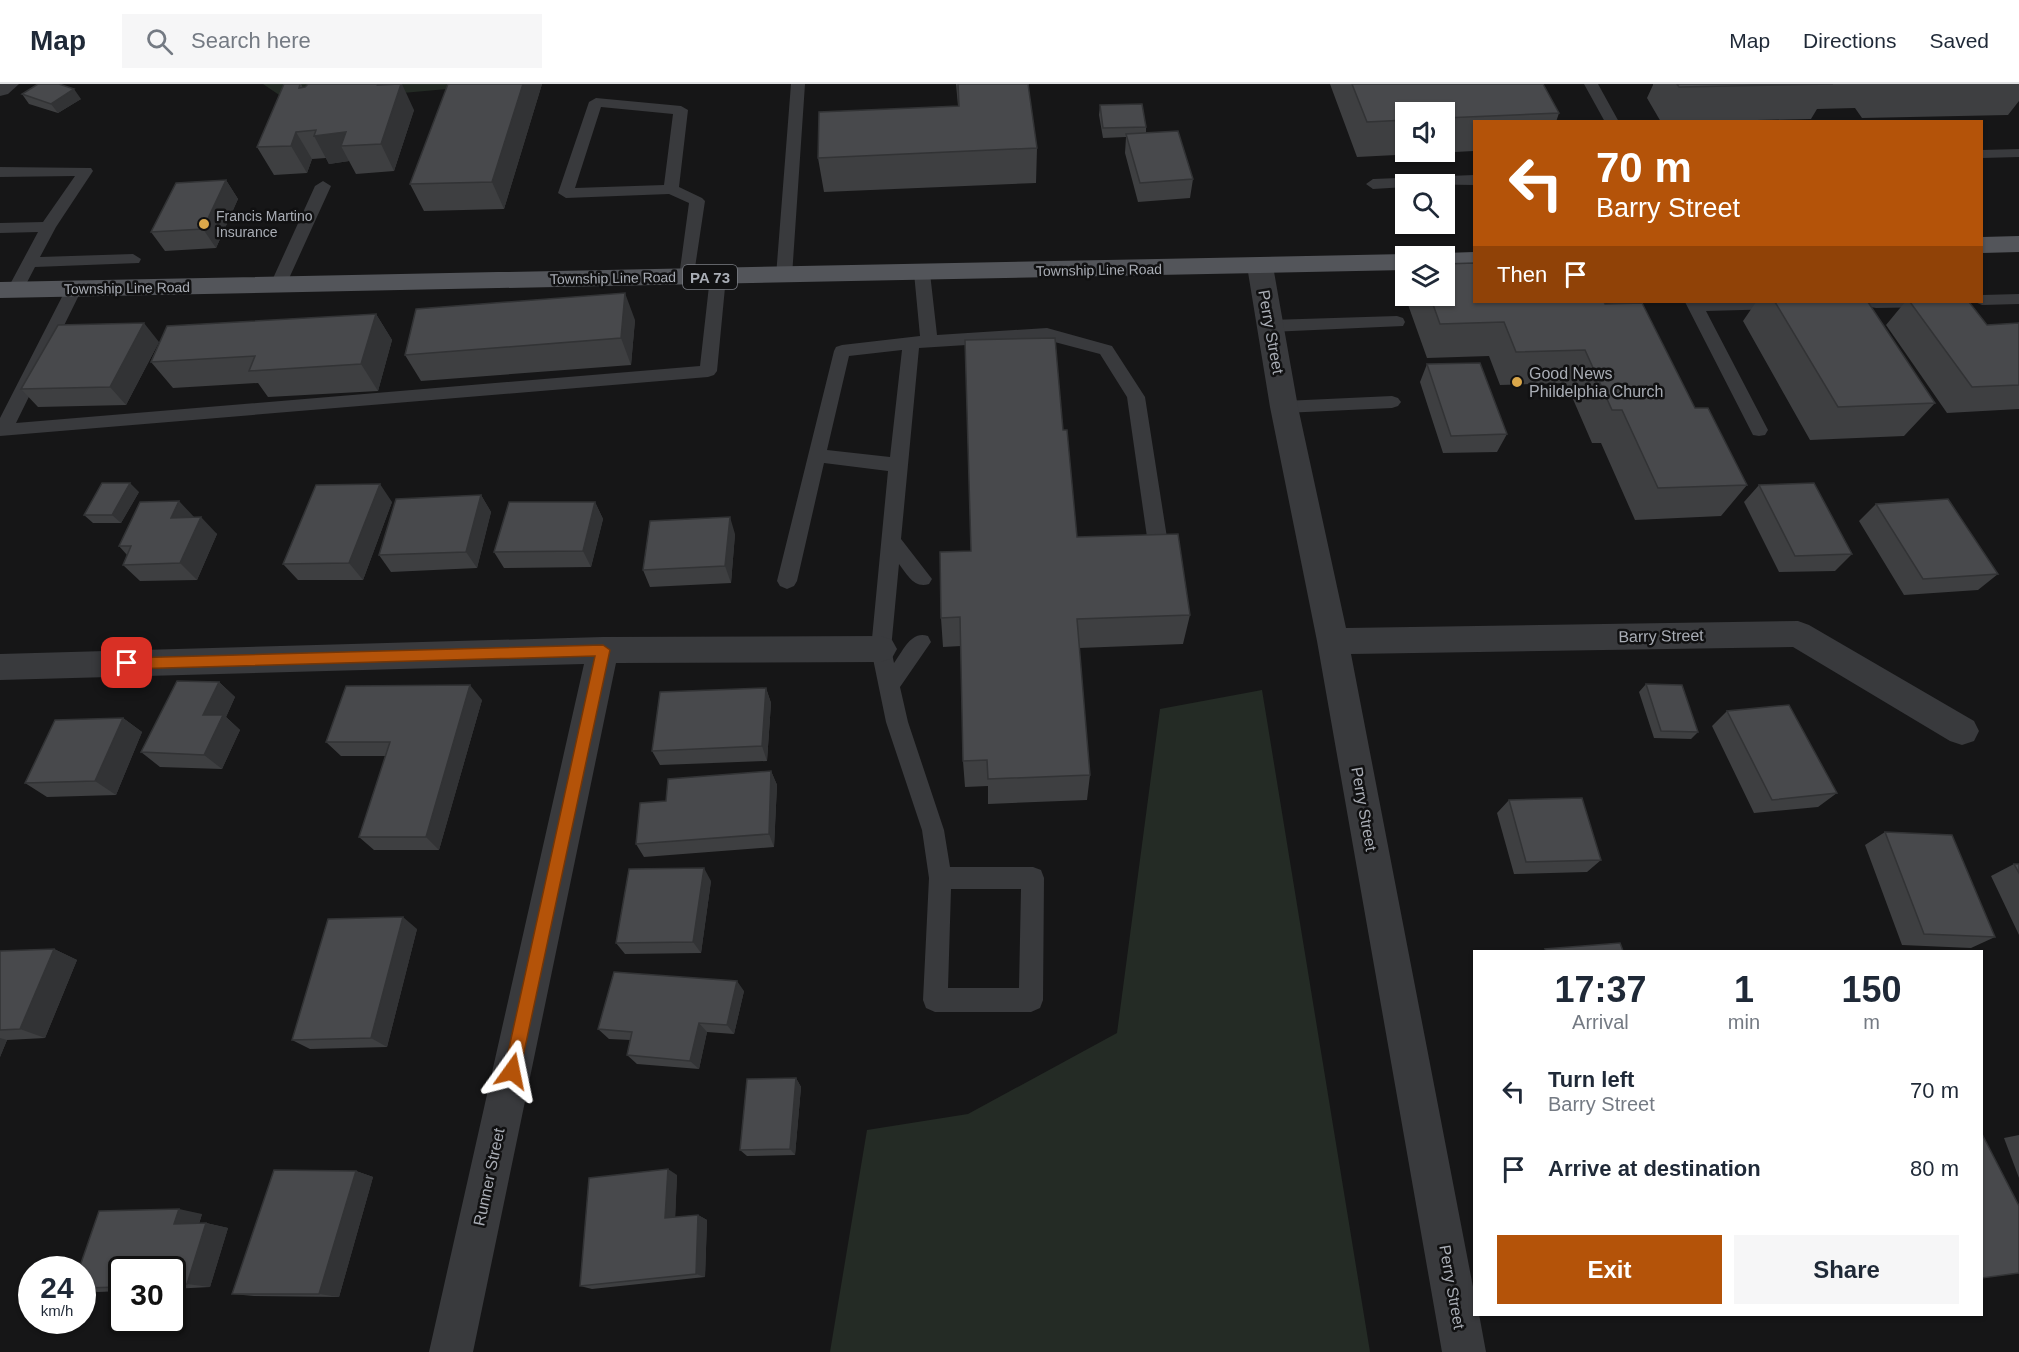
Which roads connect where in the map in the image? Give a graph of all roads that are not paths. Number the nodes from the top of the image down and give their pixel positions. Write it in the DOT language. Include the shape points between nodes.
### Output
graph roads {
  1 [pos="8,84"];
  2 [pos="798,84"];
  3 [pos="1591,84"];
  4 [pos="0,89"];
  5 [pos="1611,120"];
  6 [pos="2019,153"];
  7 [pos="1983,154"];
  8 [pos="0,172"];
  9 [pos="1473,180"];
  10 [pos="1373,184"];
  11 [pos="323,186"];
  12 [pos="671,189"];
  13 [pos="48,227"];
  14 [pos="0,228"];
  15 [pos="2019,244"];
  16 [pos="1983,245"];
  17 [pos="133,259"];
  18 [pos="1473,260"];
  19 [pos="1455,261"];
  20 [pos="29,262"];
  21 [pos="1395,262"];
  22 [pos="1260,266"];
  23 [pos="922,273"];
  24 [pos="784,276"];
  25 [pos="687,277"];
  26 [pos="718,277"];
  27 [pos="278,285"];
  28 [pos="74,289"];
  29 [pos="7,290"];
  30 [pos="2019,299"];
  31 [pos="1983,300"];
  32 [pos="1803,303"];
  33 [pos="1695,304"];
  34 [pos="1397,322"];
  35 [pos="1269,326"];
  36 [pos="929,341"];
  37 [pos="910,343"];
  38 [pos="1392,402"];
  39 [pos="1284,407"];
  40 [pos="1759,430"];
  41 [pos="817,455"];
  42 [pos="898,465"];
  43 [pos="891,541"];
  44 [pos="1158,544"];
  45 [pos="922,579"];
  46 [pos="787,581"];
  47 [pos="1333,641"];
  48 [pos="921,642"];
  49 [pos="881,649"];
  50 [pos="603,650"];
  51 [pos="3,672"];
  52 [pos="890,687"];
  53 [pos="1962,731"];
  54 [pos="940,878"];
  55 [pos="451,1352"];
  56 [pos="1464,1352"];
  1 -- 4 [label="street"];
  2 -- 24 [label="lane"];
  3 -- 5 [label="lane"];
  6 -- 7 [label="lane"];
  8 -- 13 [label="lane" via="86,171"];
  9 -- 10 [label="lane"];
  11 -- 27 [label="lane"];
  12 -- 12 [label="lane" via="566,193 596,102 681,110"];
  12 -- 25 [label="lane" via="697,201"];
  13 -- 14 [label="lane"];
  13 -- 20 [label="lane"];
  15 -- 16 [label="main road"];
  17 -- 20 [label="lane"];
  18 -- 19 [label="main road"];
  20 -- 29 [label="lane"];
  21 -- 22 [label="main road, Township Line Road / PA 73"];
  22 -- 23 [label="main road, Township Line Road / PA 73"];
  22 -- 35 [label="street, Perry Street"];
  23 -- 24 [label="main road, Township Line Road / PA 73"];
  23 -- 36 [label="lane"];
  24 -- 26 [label="main road, Township Line Road / PA 73"];
  25 -- 26 [label="main road, Township Line Road / PA 73"];
  25 -- 27 [label="main road, Township Line Road / PA 73"];
  26 -- 28 [label="lane" via="708,371 3,430"];
  27 -- 28 [label="main road, Township Line Road / PA 73"];
  28 -- 29 [label="main road, Township Line Road / PA 73"];
  30 -- 31 [label="lane"];
  32 -- 33 [label="lane"];
  33 -- 40 [label="lane"];
  34 -- 35 [label="lane"];
  35 -- 39 [label="street, Perry Street"];
  36 -- 37 [label="lane"];
  36 -- 44 [label="lane" via="1047,334 1106,350 1136,397"];
  37 -- 41 [label="lane" via="842,351"];
  37 -- 42 [label="lane"];
  38 -- 39 [label="lane"];
  39 -- 47 [label="street, Perry Street"];
  41 -- 42 [label="lane"];
  41 -- 46 [label="lane"];
  42 -- 43 [label="lane"];
  43 -- 45 [label="lane"];
  43 -- 49 [label="lane"];
  47 -- 53 [label="street, Barry Street" via="1798,634"];
  47 -- 56 [label="street, Perry Street"];
  48 -- 52 [label="lane"];
  49 -- 50 [label="street"];
  49 -- 52 [label="lane"];
  50 -- 51 [label="street"];
  50 -- 55 [label="street, Runner Street"];
  52 -- 54 [label="lane" via="897,722 933,830"];
  54 -- 54 [label="lane" via="934,1000 1031,1000 1033,878"];
}
